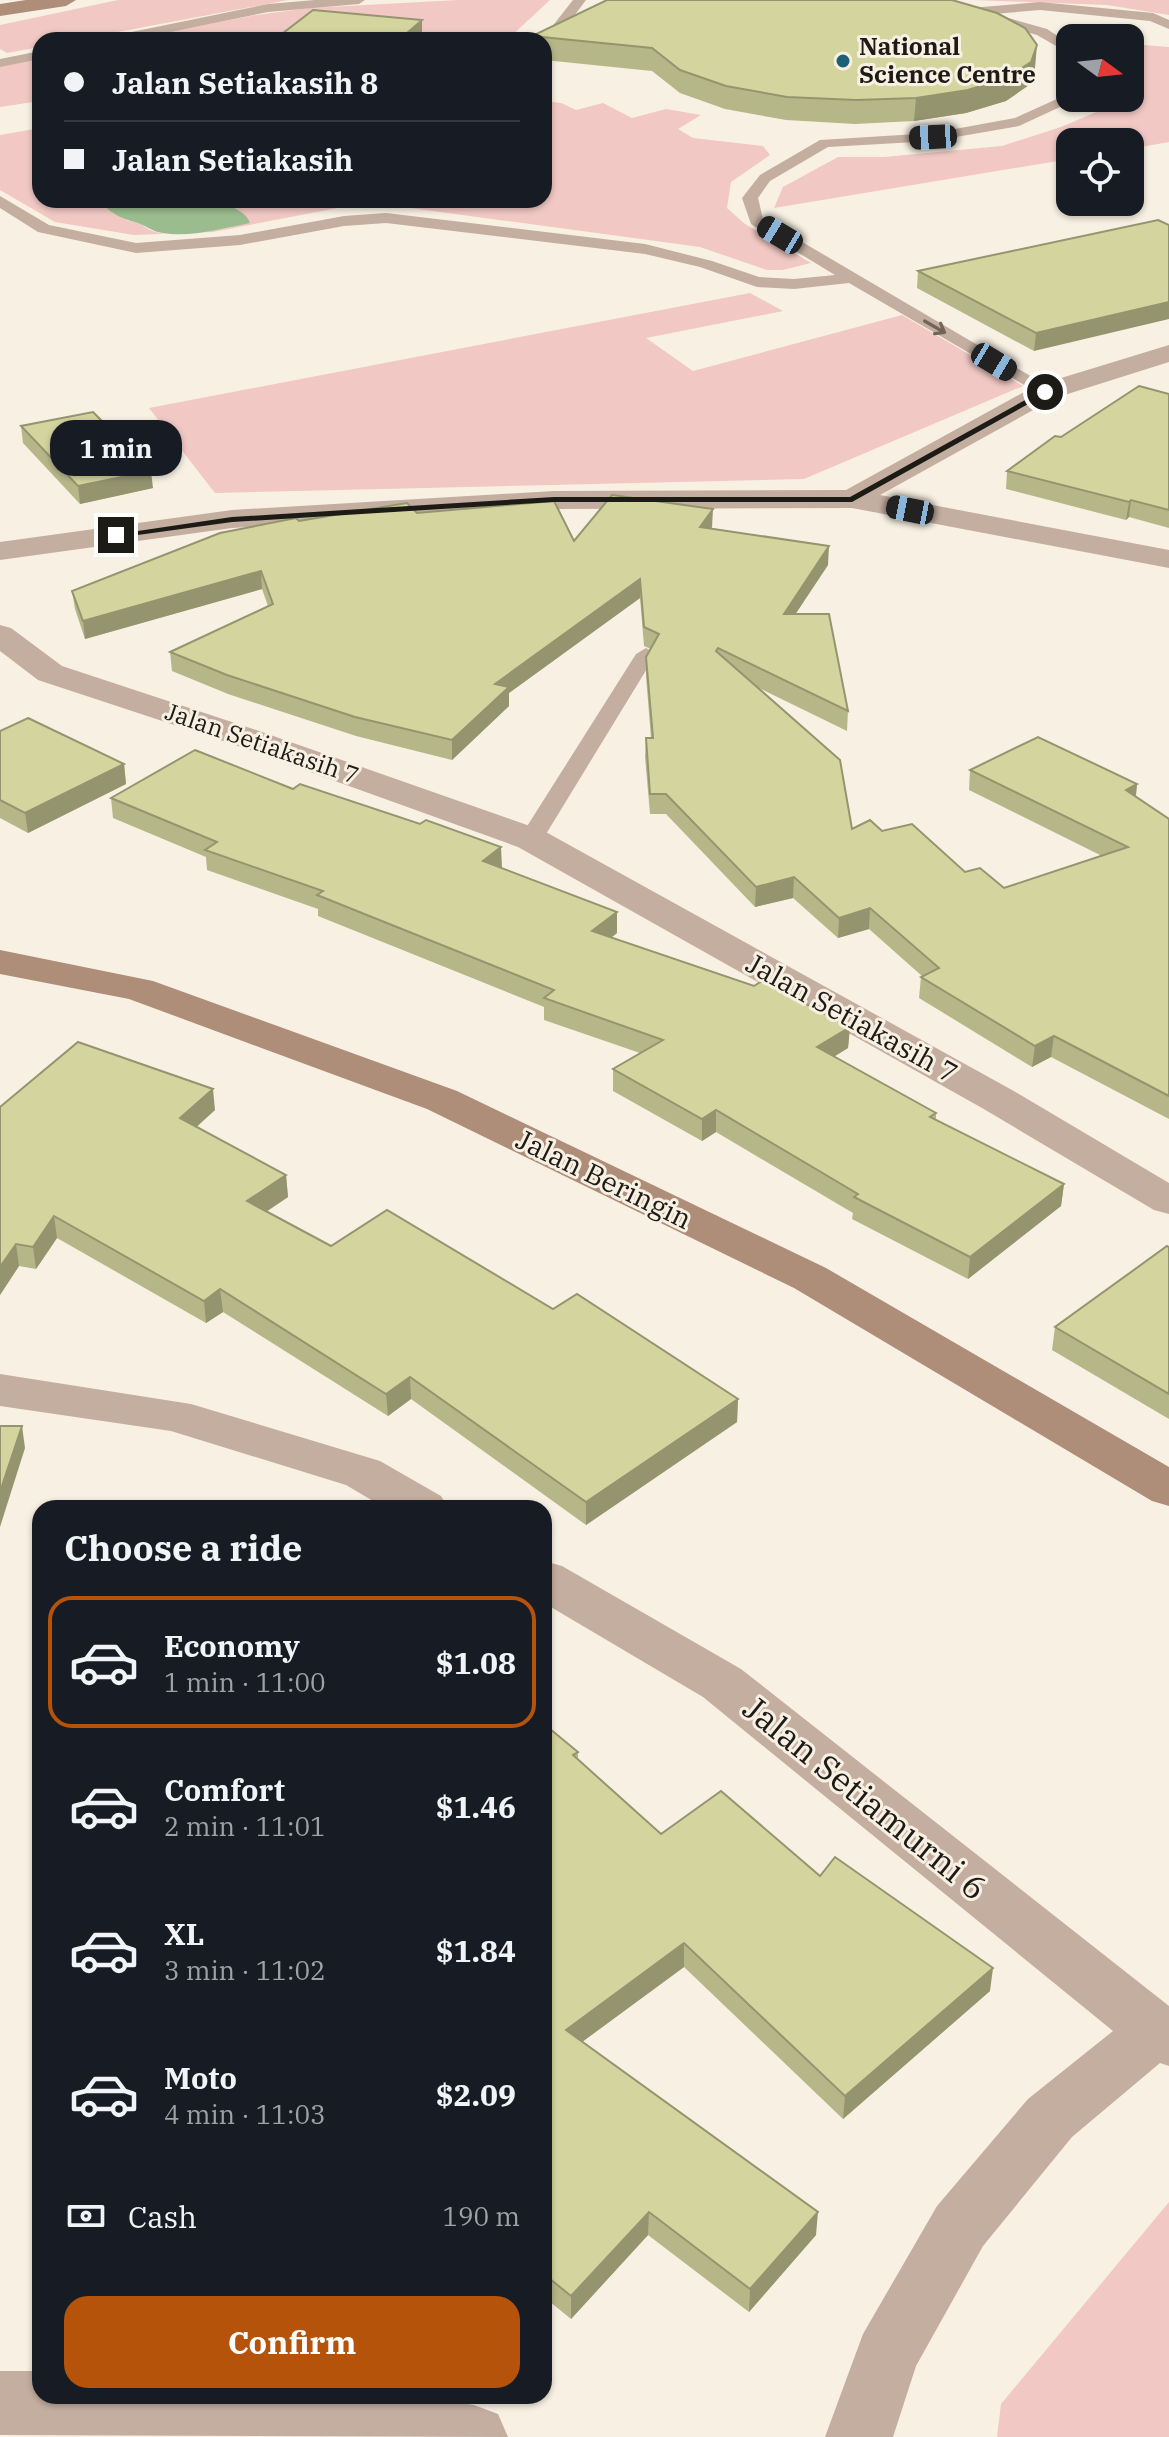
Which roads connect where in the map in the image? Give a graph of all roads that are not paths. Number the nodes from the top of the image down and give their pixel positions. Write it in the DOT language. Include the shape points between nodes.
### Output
graph roads {
  1 [pos="65,0"];
  2 [pos="359,0"];
  3 [pos="580,0"];
  4 [pos="0,10"];
  5 [pos="0,17"];
  6 [pos="1169,25"];
  7 [pos="151,32"];
  8 [pos="554,33"];
  9 [pos="1056,41"];
  10 [pos="32,57"];
  11 [pos="0,63"];
  12 [pos="1056,104"];
  13 [pos="0,201"];
  14 [pos="851,278"];
  15 [pos="1165,358"];
  16 [pos="1045,392"];
  17 [pos="852,499"];
  18 [pos="0,551"];
  19 [pos="1169,559"];
  20 [pos="0,635"];
  21 [pos="646,654"];
  22 [pos="531,839"];
  23 [pos="0,962"];
  24 [pos="1169,1201"];
  25 [pos="0,1390"];
  26 [pos="1169,1489"];
  27 [pos="409,1500"];
  28 [pos="552,1584"];
  29 [pos="1162,2036"];
  30 [pos="0,2403"];
  31 [pos="32,2403"];
  32 [pos="237,2404"];
  33 [pos="474,2437"];
  34 [pos="859,2437"];
  1 -- 4 [label="street"];
  1 -- 5 [label="street"];
  2 -- 7 [label="lane" via="268,8"];
  3 -- 8 [label="lane"];
  6 -- 9 [label="lane" via="1153,17 1040,6 963,10 1042,32"];
  10 -- 11 [label="lane"];
  12 -- 14 [label="lane" via="1019,122 933,137 825,143 765,178 750,198 756,221"];
  13 -- 14 [label="lane" via="44,229 136,248 240,240 386,218 645,249 757,282"];
  14 -- 16 [label="lane, one-way"];
  15 -- 16 [label="street"];
  16 -- 17 [label="street"];
  17 -- 18 [label="street" via="554,500 232,519"];
  17 -- 19 [label="street"];
  20 -- 22 [label="street, Jalan Setiakasih 7" via="50,673"];
  21 -- 22 [label="lane"];
  22 -- 24 [label="street, Jalan Setiakasih 7"];
  23 -- 26 [label="street, Jalan Beringin" via="139,989 442,1100 810,1278"];
  25 -- 27 [label="street" via="174,1415 363,1473"];
  28 -- 29 [label="street, Jalan Setiamurni 6" via="722,1683"];
  29 -- 34 [label="street" via="1050,2118 960,2226 886,2356"];
  30 -- 31 [label="street"];
  32 -- 33 [label="street"];
}
